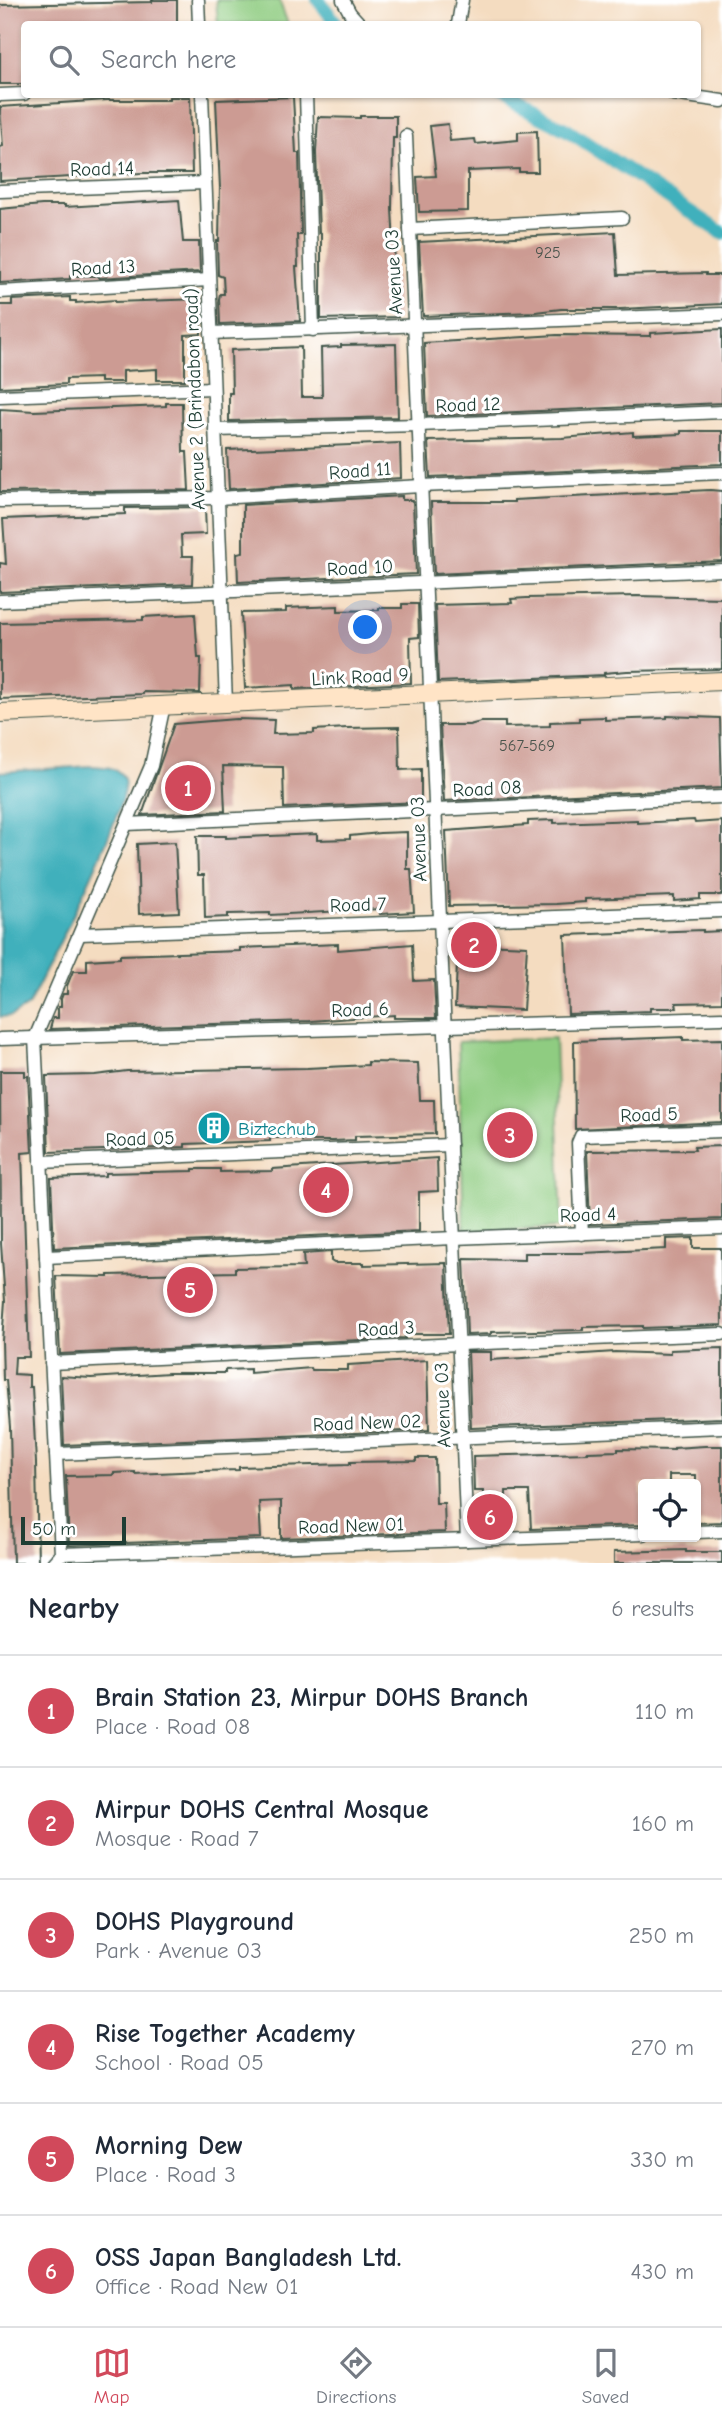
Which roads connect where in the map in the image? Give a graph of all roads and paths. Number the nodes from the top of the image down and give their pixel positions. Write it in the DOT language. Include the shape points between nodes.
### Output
graph roads {
  1 [pos="198,0"];
  2 [pos="343,0"];
  3 [pos="462,0"];
  4 [pos="351,7"];
  5 [pos="199,21"];
  6 [pos="458,21"];
  7 [pos="21,94"];
  8 [pos="0,95"];
  9 [pos="202,98"];
  10 [pos="306,98"];
  11 [pos="701,98"];
  12 [pos="722,101"];
  13 [pos="406,136"];
  14 [pos="205,183"];
  15 [pos="0,191"];
  16 [pos="622,218"];
  17 [pos="410,229"];
  18 [pos="209,280"];
  19 [pos="0,292"];
  20 [pos="722,314"];
  21 [pos="414,325"];
  22 [pos="313,330"];
  23 [pos="211,333"];
  24 [pos="213,388"];
  25 [pos="0,396"];
  26 [pos="722,412"];
  27 [pos="419,425"];
  28 [pos="215,430"];
  29 [pos="722,473"];
  30 [pos="421,486"];
  31 [pos="218,498"];
  32 [pos="0,501"];
  33 [pos="722,570"];
  34 [pos="427,583"];
  35 [pos="221,593"];
  36 [pos="0,601"];
  37 [pos="722,681"];
  38 [pos="431,694"];
  39 [pos="226,703"];
  40 [pos="164,705"];
  41 [pos="0,713"];
  42 [pos="722,797"];
  43 [pos="436,810"];
  44 [pos="127,824"];
  45 [pos="722,911"];
  46 [pos="441,920"];
  47 [pos="80,934"];
  48 [pos="722,1018"];
  49 [pos="445,1026"];
  50 [pos="35,1038"];
  51 [pos="0,1039"];
  52 [pos="722,1131"];
  53 [pos="450,1145"];
  54 [pos="41,1162"];
  55 [pos="722,1228"];
  56 [pos="582,1234"];
  57 [pos="454,1238"];
  58 [pos="46,1257"];
  59 [pos="722,1334"];
  60 [pos="459,1344"];
  61 [pos="51,1363"];
  62 [pos="722,1427"];
  63 [pos="463,1437"];
  64 [pos="56,1454"];
  65 [pos="722,1531"];
  66 [pos="701,1532"];
  67 [pos="638,1534"];
  68 [pos="467,1540"];
  69 [pos="57,1558"];
  1 -- 5 [label="street"];
  2 -- 4 [label="street"];
  3 -- 6 [label="street"];
  7 -- 8 [label="street"];
  9 -- 14 [label="street, Avenue 2 (Brindabon road)"];
  10 -- 22 [label="street"];
  11 -- 12 [label="street"];
  13 -- 17 [label="street, Avenue 03"];
  14 -- 15 [label="street, Road 14"];
  14 -- 18 [label="street, Avenue 2 (Brindabon road)"];
  16 -- 17 [label="street"];
  17 -- 21 [label="street, Avenue 03"];
  18 -- 19 [label="street, Road 13"];
  18 -- 23 [label="street, Avenue 2 (Brindabon road)"];
  20 -- 21 [label="street"];
  21 -- 22 [label="street"];
  21 -- 27 [label="street, Avenue 03"];
  22 -- 23 [label="street"];
  23 -- 24 [label="street, Avenue 2 (Brindabon road)"];
  24 -- 25 [label="street"];
  24 -- 28 [label="street, Avenue 2 (Brindabon road)"];
  26 -- 27 [label="street, Road 12"];
  27 -- 28 [label="street, Road 12"];
  27 -- 30 [label="street, Avenue 03"];
  28 -- 31 [label="street, Avenue 2 (Brindabon road)"];
  29 -- 30 [label="street, Road 11"];
  30 -- 31 [label="street, Road 11"];
  30 -- 34 [label="street, Avenue 03"];
  31 -- 32 [label="street, Road 11"];
  31 -- 35 [label="street, Avenue 2 (Brindabon road)"];
  33 -- 34 [label="street, Road 10"];
  34 -- 35 [label="street, Road 10"];
  34 -- 38 [label="street, Avenue 03"];
  35 -- 36 [label="street, Road 10"];
  35 -- 39 [label="street, Avenue 2 (Brindabon road)"];
  37 -- 38 [label="main road, Link Road 9"];
  38 -- 39 [label="main road, Link Road 9"];
  38 -- 43 [label="street, Avenue 03"];
  39 -- 40 [label="main road, Link Road 9"];
  40 -- 41 [label="main road, Link Road 9"];
  40 -- 44 [label="street" via="151,766"];
  42 -- 43 [label="street, Road 08"];
  43 -- 44 [label="street, Road 08"];
  43 -- 46 [label="street, Avenue 03"];
  44 -- 47 [label="street"];
  45 -- 46 [label="street, Road 7"];
  46 -- 47 [label="street, Road 7"];
  46 -- 49 [label="street, Avenue 03"];
  47 -- 50 [label="street"];
  48 -- 49 [label="street, Road 6"];
  49 -- 50 [label="street, Road 6"];
  49 -- 53 [label="street, Avenue 03"];
  50 -- 51 [label="street, Road 6"];
  50 -- 54 [label="street"];
  52 -- 56 [label="street, Road 5" via="581,1136"];
  53 -- 54 [label="street, Road 05"];
  53 -- 57 [label="street, Avenue 03"];
  54 -- 58 [label="street"];
  55 -- 56 [label="street, Road 4"];
  56 -- 57 [label="street, Road 4"];
  57 -- 58 [label="street, Road 4"];
  57 -- 60 [label="street, Avenue 03"];
  58 -- 61 [label="street"];
  59 -- 60 [label="street, Road 3"];
  60 -- 61 [label="street, Road 3"];
  60 -- 63 [label="street, Avenue 03"];
  61 -- 64 [label="street"];
  62 -- 63 [label="street, Road New 02"];
  63 -- 64 [label="street, Road New 02"];
  63 -- 68 [label="street, Avenue 03"];
  64 -- 69 [label="street"];
  65 -- 66 [label="street"];
  67 -- 68 [label="street, Road New 01"];
  68 -- 69 [label="street, Road New 01"];
}
